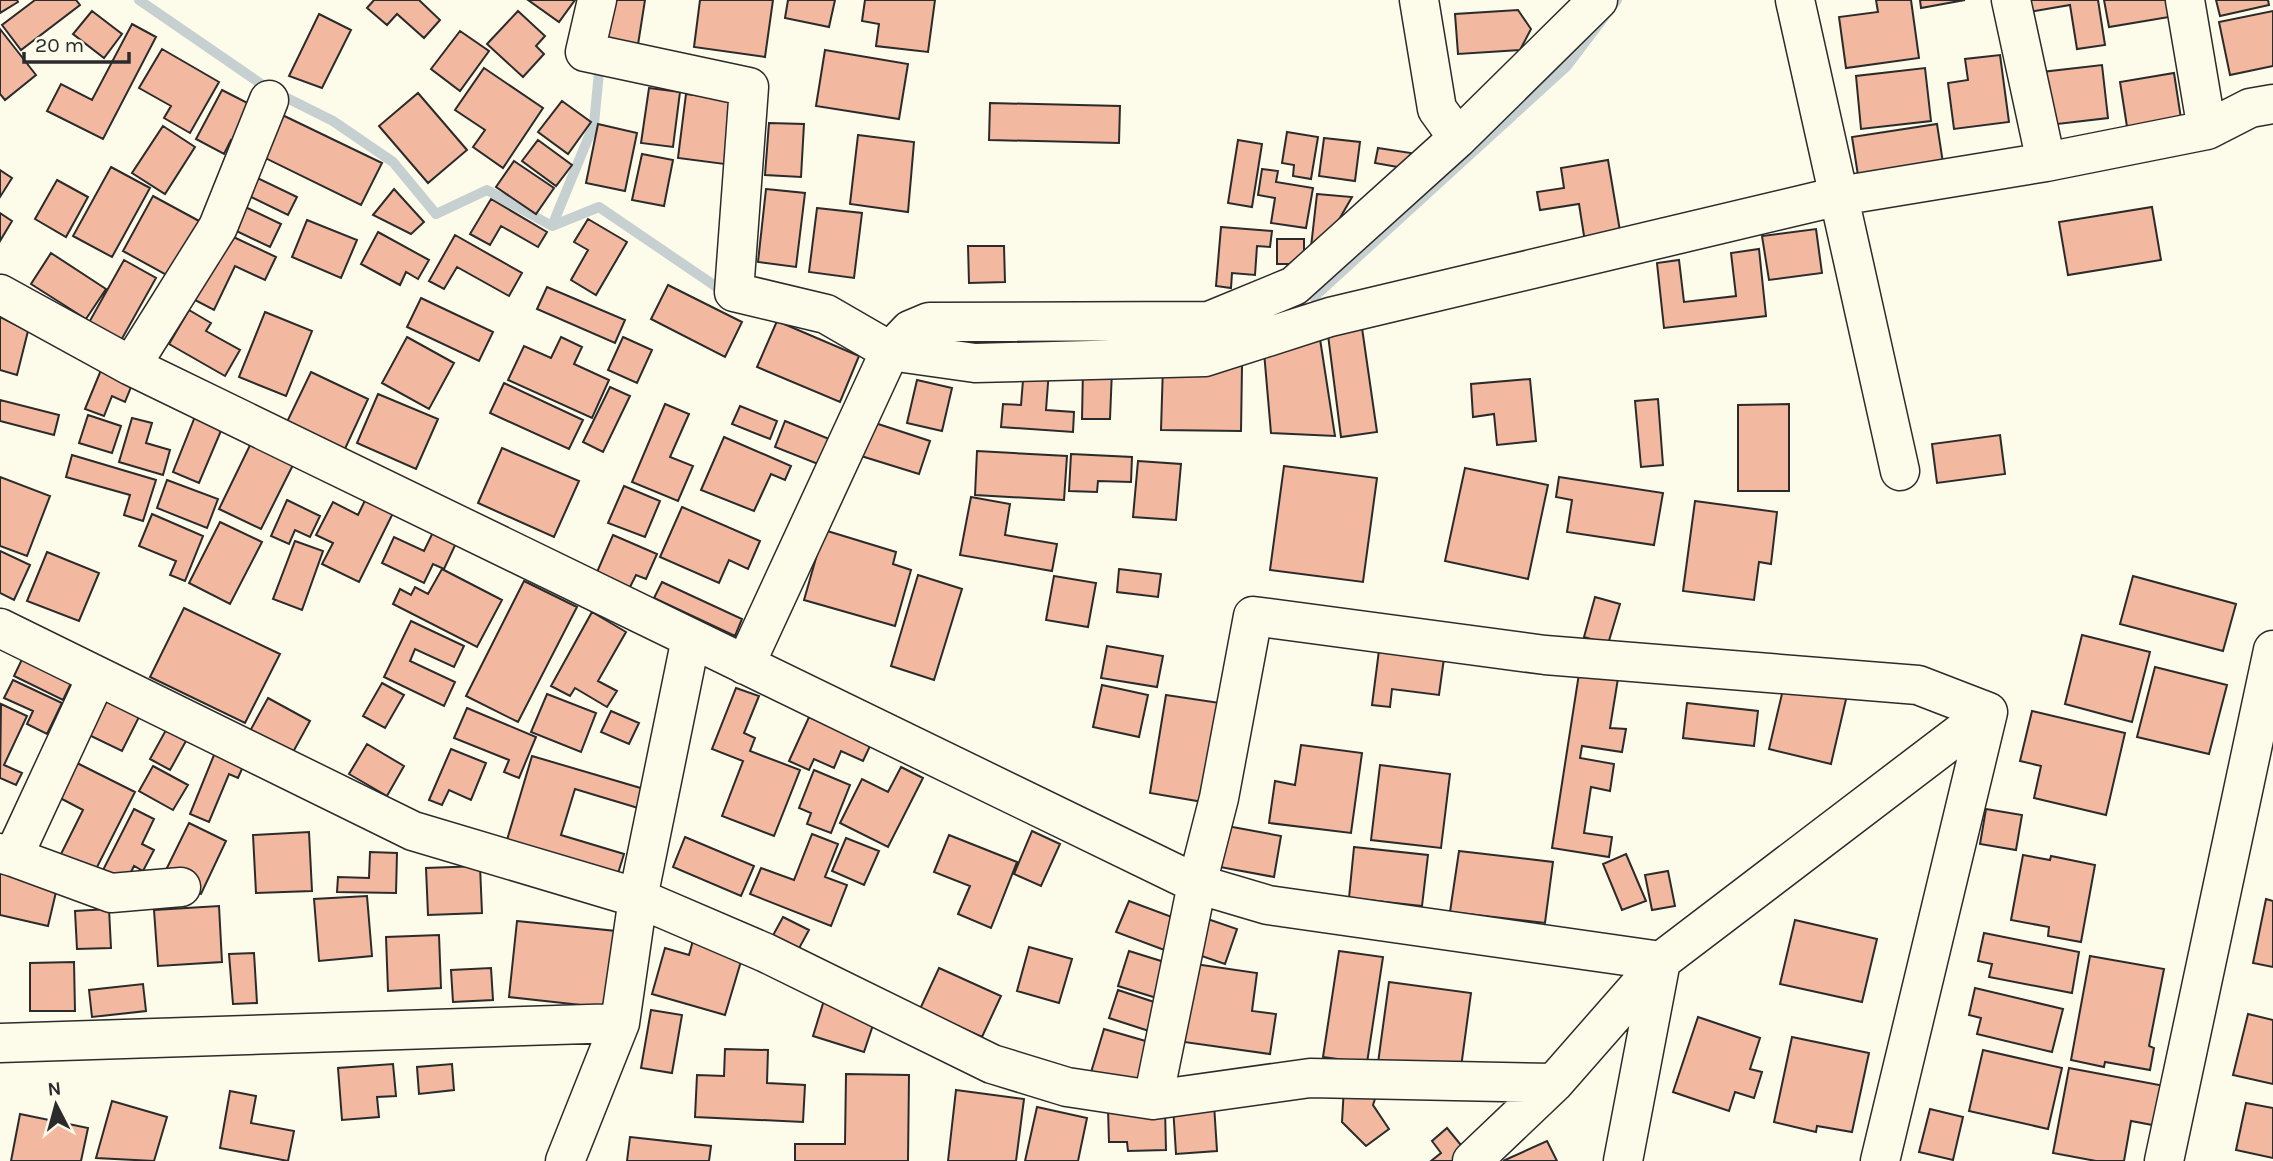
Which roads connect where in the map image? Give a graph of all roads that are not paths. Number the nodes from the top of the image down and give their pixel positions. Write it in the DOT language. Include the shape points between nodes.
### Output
graph roads {
  1 [pos="597,0"];
  2 [pos="1419,0"];
  3 [pos="1598,0"];
  4 [pos="1795,0"];
  5 [pos="2011,0"];
  6 [pos="2185,0"];
  7 [pos="269,100"];
  8 [pos="2273,104"];
  9 [pos="2207,130"];
  10 [pos="1458,138"];
  11 [pos="2046,162"];
  12 [pos="1839,196"];
  13 [pos="0,294"];
  14 [pos="890,351"];
  15 [pos="131,366"];
  16 [pos="1900,471"];
  17 [pos="0,628"];
  18 [pos="691,638"];
  19 [pos="2273,650"];
  20 [pos="746,664"];
  21 [pos="97,676"];
  22 [pos="1987,712"];
  23 [pos="6,855"];
  24 [pos="1196,884"];
  25 [pos="181,887"];
  26 [pos="638,898"];
  27 [pos="1661,961"];
  28 [pos="620,1023"];
  29 [pos="0,1043"];
  30 [pos="1554,1083"];
  31 [pos="1153,1100"];
  32 [pos="565,1161"];
  33 [pos="1472,1161"];
  34 [pos="1623,1161"];
  35 [pos="1880,1161"];
  36 [pos="2164,1161"];
  1 -- 14 [label="street" via="585,52 750,87 734,292 825,314"];
  2 -- 10 [label="street" via="1437,109"];
  3 -- 10 [label="street"];
  4 -- 12 [label="street"];
  5 -- 11 [label="street"];
  6 -- 9 [label="street"];
  7 -- 15 [label="street" via="218,227"];
  8 -- 9 [label="street" via="2250,108"];
  9 -- 11 [label="street"];
  10 -- 14 [label="street" via="1294,286 1209,321 929,322 910,330"];
  11 -- 12 [label="street"];
  12 -- 14 [label="street" via="1330,317 1205,357 975,363"];
  12 -- 16 [label="street"];
  13 -- 15 [label="street"];
  14 -- 20 [label="street"];
  15 -- 18 [label="street"];
  17 -- 21 [label="street"];
  18 -- 20 [label="street"];
  18 -- 26 [label="street"];
  19 -- 36 [label="street"];
  20 -- 24 [label="street"];
  21 -- 23 [label="street"];
  21 -- 26 [label="street" via="413,831"];
  22 -- 24 [label="street" via="1917,685 1545,655 1253,616 1219,798"];
  22 -- 27 [label="street"];
  22 -- 35 [label="street"];
  23 -- 25 [label="street" via="111,893"];
  24 -- 27 [label="street" via="1268,905"];
  24 -- 31 [label="street"];
  26 -- 28 [label="street"];
  26 -- 31 [label="street" via="766,953 992,1064 1067,1087"];
  27 -- 30 [label="street"];
  27 -- 34 [label="street"];
  28 -- 29 [label="street"];
  28 -- 32 [label="street"];
  30 -- 31 [label="street" via="1310,1078"];
  30 -- 33 [label="street"];
}
